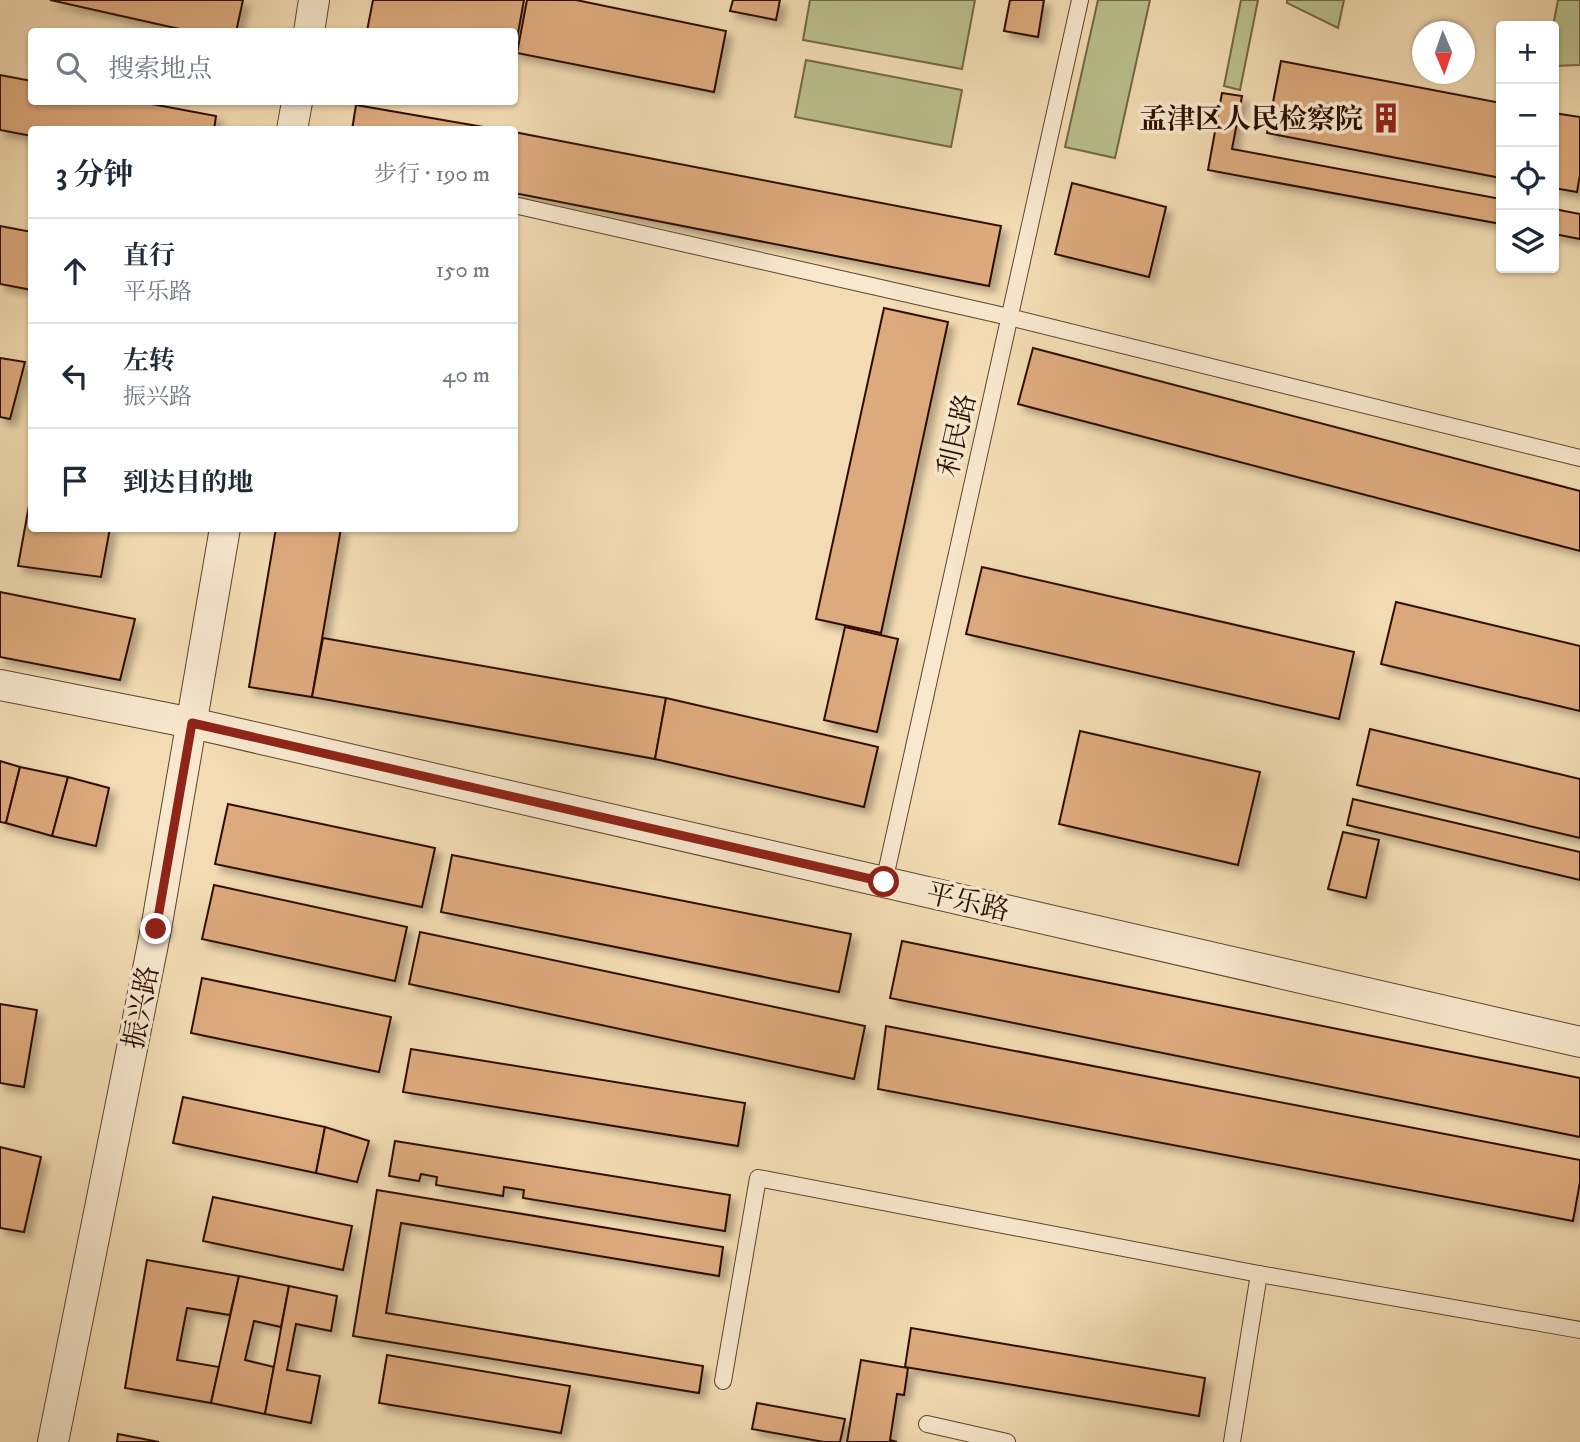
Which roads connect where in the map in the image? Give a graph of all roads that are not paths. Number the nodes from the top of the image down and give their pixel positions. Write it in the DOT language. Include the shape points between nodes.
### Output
graph roads {
  1 [pos="314,0"];
  2 [pos="1080,0"];
  3 [pos="310,28"];
  4 [pos="296,105"];
  5 [pos="293,126"];
  6 [pos="518,206"];
  7 [pos="1009,317"];
  8 [pos="1580,458"];
  9 [pos="224,532"];
  10 [pos="0,685"];
  11 [pos="192,723"];
  12 [pos="884,882"];
  13 [pos="1580,1042"];
  14 [pos="1259,1274"];
  15 [pos="1580,1330"];
  16 [pos="723,1381"];
  17 [pos="927,1424"];
  18 [pos="53,1442"];
  19 [pos="1007,1442"];
  20 [pos="1232,1442"];
  1 -- 3 [label="street"];
  2 -- 7 [label="lane, 利民路"];
  4 -- 5 [label="street"];
  6 -- 7 [label="lane"];
  7 -- 8 [label="lane"];
  7 -- 12 [label="lane, 利民路"];
  9 -- 11 [label="street, 振兴路"];
  10 -- 11 [label="street, 平乐路"];
  11 -- 12 [label="street, 平乐路"];
  11 -- 18 [label="street, 振兴路" via="156,929"];
  12 -- 13 [label="street, 平乐路"];
  14 -- 15 [label="lane"];
  14 -- 16 [label="lane" via="758,1178"];
  14 -- 20 [label="lane"];
  17 -- 19 [label="lane"];
}
